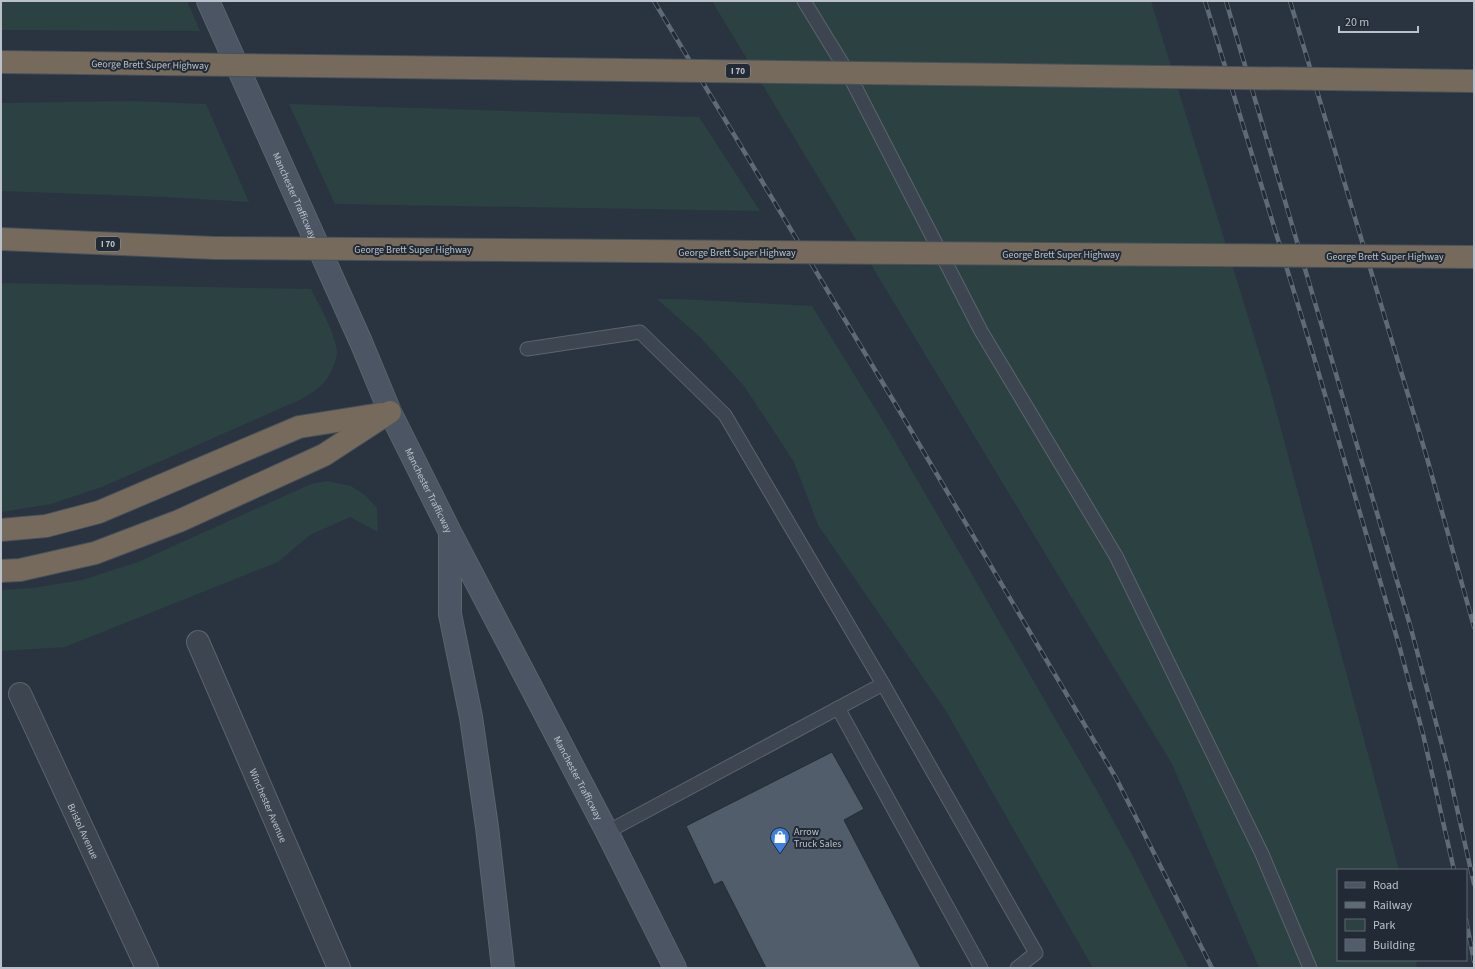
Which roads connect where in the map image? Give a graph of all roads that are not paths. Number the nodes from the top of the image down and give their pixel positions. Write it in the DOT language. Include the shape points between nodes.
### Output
graph roads {
  1 [pos="208,1"];
  2 [pos="804,1"];
  3 [pos="1,62"];
  4 [pos="1474,81"];
  5 [pos="1,239"];
  6 [pos="1474,257"];
  7 [pos="527,349"];
  8 [pos="390,412"];
  9 [pos="1,530"];
  10 [pos="450,532"];
  11 [pos="1,571"];
  12 [pos="198,642"];
  13 [pos="883,684"];
  14 [pos="20,694"];
  15 [pos="838,708"];
  16 [pos="607,832"];
  17 [pos="147,968"];
  18 [pos="339,968"];
  19 [pos="504,968"];
  20 [pos="675,968"];
  21 [pos="981,968"];
  22 [pos="1017,968"];
  23 [pos="1310,968"];
  1 -- 8 [label="main road, Manchester Trafficway"];
  2 -- 23 [label="lane" via="848,73 981,332 1116,556 1262,854"];
  3 -- 4 [label="highway, George Brett Super Highway / I 70, bridge"];
  5 -- 6 [label="highway, George Brett Super Highway / I 70, bridge" via="215,248"];
  7 -- 13 [label="lane" via="640,332 725,414"];
  8 -- 9 [label="highway" via="299,427 99,512 46,526"];
  8 -- 10 [label="main road, Manchester Trafficway"];
  8 -- 11 [label="highway" via="324,455 179,521 95,554 20,570"];
  10 -- 16 [label="main road, Manchester Trafficway"];
  10 -- 19 [label="main road" via="450,614 471,717"];
  12 -- 18 [label="street, Winchester Avenue"];
  13 -- 15 [label="lane"];
  13 -- 22 [label="lane" via="1036,953"];
  14 -- 17 [label="street, Bristol Avenue"];
  15 -- 16 [label="lane"];
  15 -- 21 [label="lane"];
  16 -- 20 [label="main road, Manchester Trafficway"];
}
